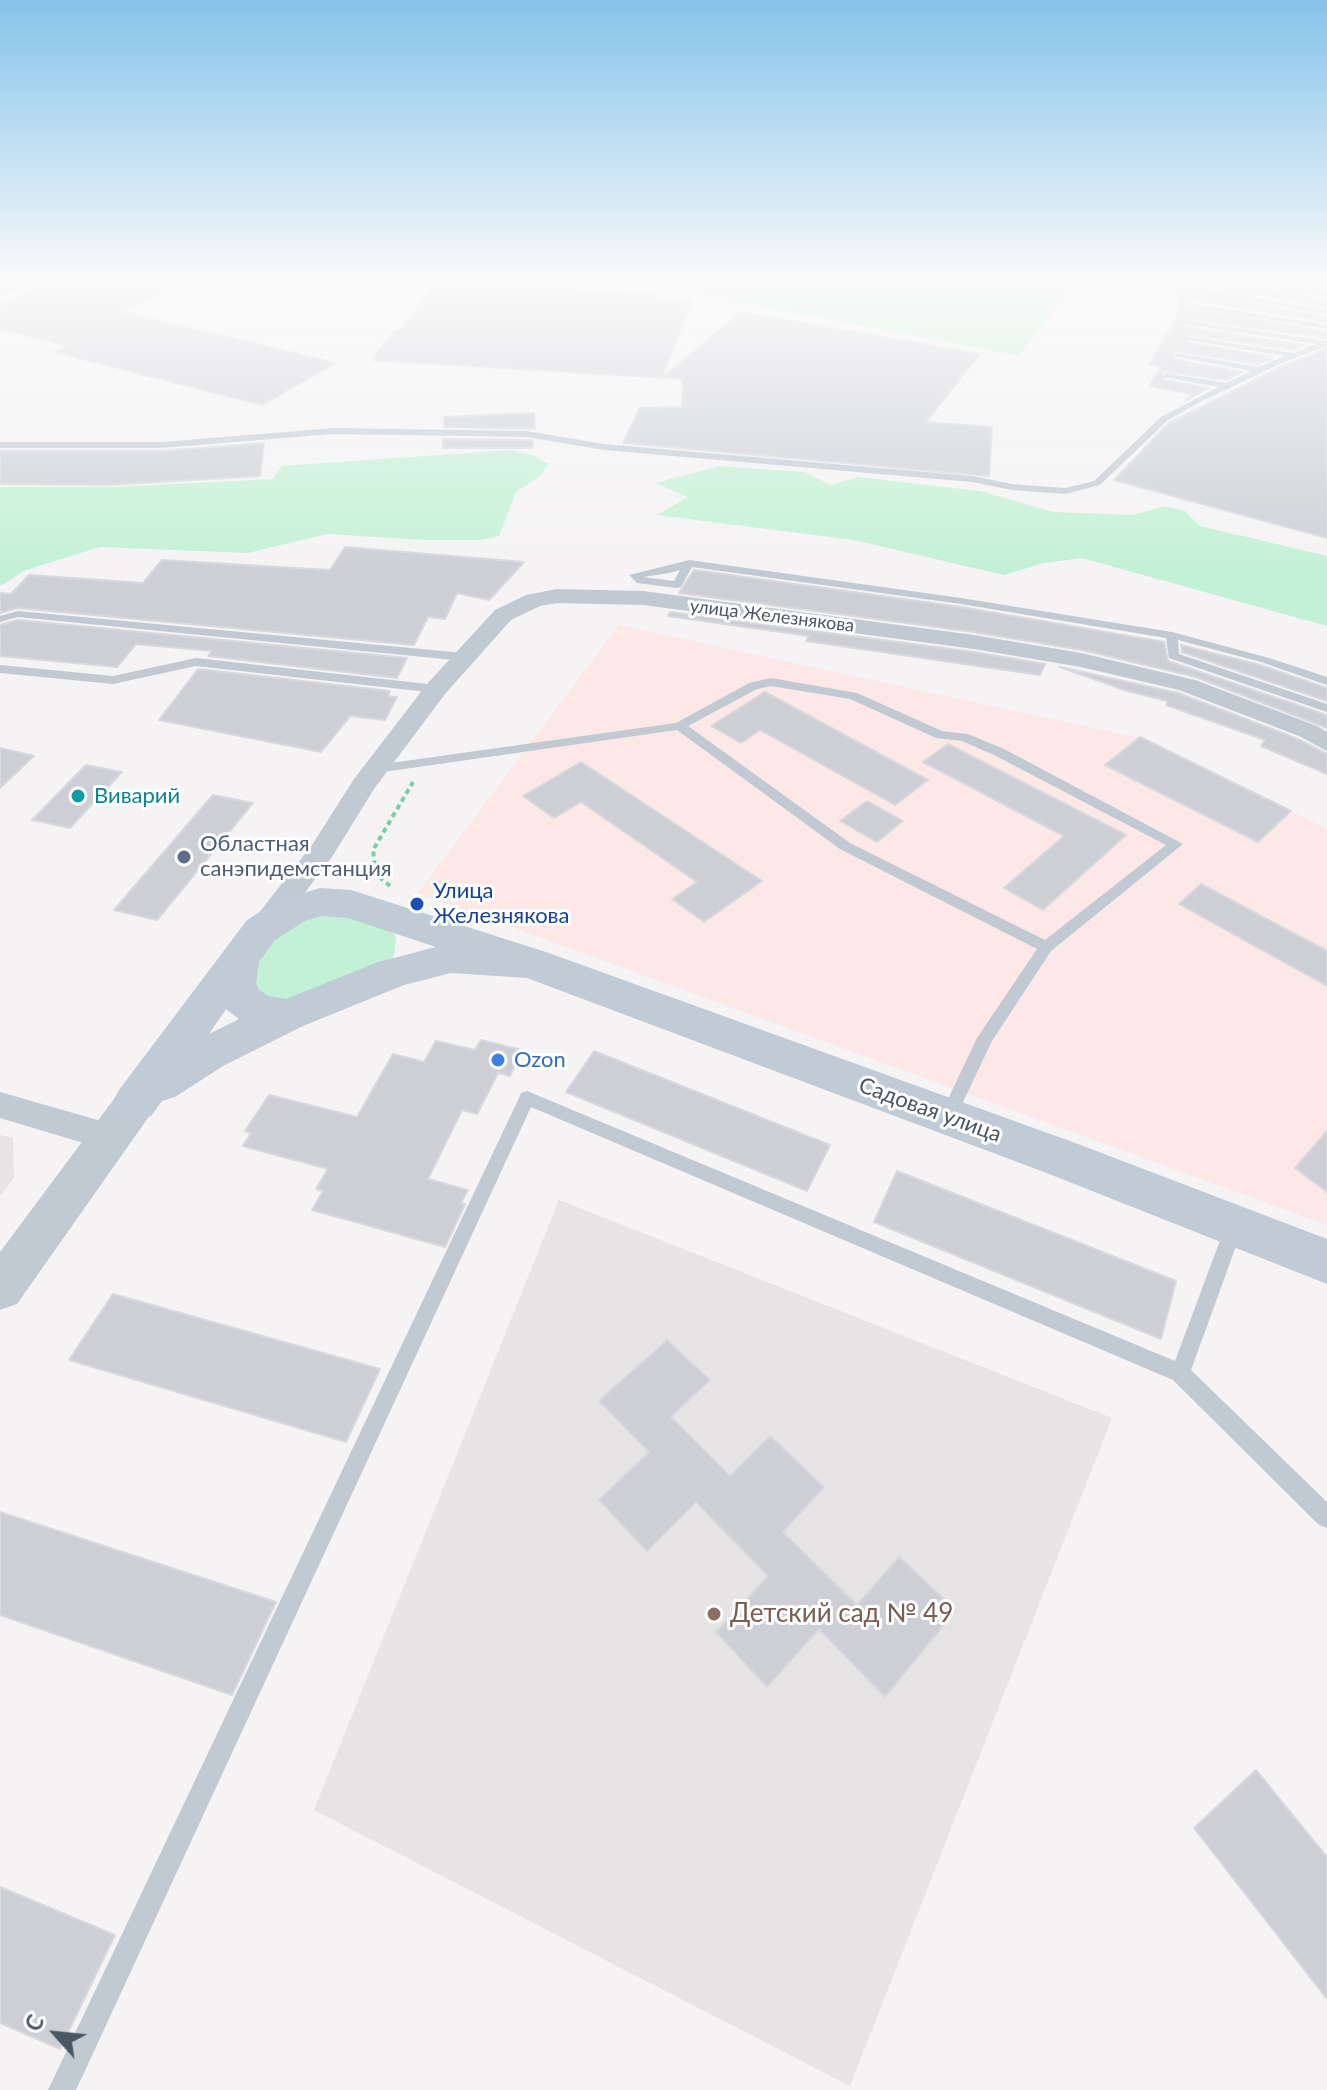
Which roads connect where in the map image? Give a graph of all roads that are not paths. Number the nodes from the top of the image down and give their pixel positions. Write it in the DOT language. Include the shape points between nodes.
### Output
graph roads {
  1 [pos="1171,376"];
  2 [pos="1249,376"];
  3 [pos="1230,386"];
  4 [pos="0,445"];
  5 [pos="689,563"];
  6 [pos="0,619"];
  7 [pos="1172,635"];
  8 [pos="464,657"];
  9 [pos="0,669"];
  10 [pos="1327,681"];
  11 [pos="436,689"];
  12 [pos="1327,708"];
  13 [pos="679,726"];
  14 [pos="1327,743"];
  15 [pos="376,769"];
  16 [pos="322,851"];
  17 [pos="395,903"];
  18 [pos="351,904"];
  19 [pos="250,945"];
  20 [pos="1046,947"];
  21 [pos="531,963"];
  22 [pos="393,973"];
  23 [pos="288,1015"];
  24 [pos="0,1105"];
  25 [pos="948,1116"];
  26 [pos="123,1120"];
  27 [pos="1234,1227"];
  28 [pos="1327,1262"];
  29 [pos="0,1289"];
  30 [pos="1180,1373"];
  31 [pos="1327,1517"];
  32 [pos="62,2090"];
  1 -- 3 [label="lane"];
  2 -- 3 [label="lane"];
  3 -- 4 [label="lane" via="1164,419 1097,483 1065,491 604,447 527,434 333,431 162,445"];
  5 -- 7 [label="lane"];
  6 -- 8 [label="lane" via="18,614"];
  7 -- 10 [label="lane"];
  7 -- 12 [label="lane" via="1173,656"];
  8 -- 11 [label="street, улица Железнякова"];
  8 -- 14 [label="street, улица Железнякова" via="503,615 534,600 643,598 974,642 1141,672 1308,731"];
  9 -- 11 [label="lane" via="113,680 196,662"];
  11 -- 15 [label="street, улица Железнякова"];
  13 -- 15 [label="lane"];
  13 -- 20 [label="lane" via="845,846"];
  13 -- 20 [label="lane" via="753,686 771,682 853,696 940,735 964,737 999,752 1176,844"];
  15 -- 16 [label="street, улица Железнякова"];
  16 -- 18 [label="street" via="329,888"];
  16 -- 19 [label="street, улица Железнякова"];
  17 -- 18 [label="main road, Садовая улица"];
  17 -- 21 [label="main road, Садовая улица"];
  17 -- 22 [label="main road" via="410,947"];
  18 -- 19 [label="main road, Садовая улица" via="320,902 291,911"];
  19 -- 23 [label="main road" via="235,983 242,1000 259,1011"];
  19 -- 26 [label="main road, улица Железнякова"];
  20 -- 25 [label="lane" via="985,1038"];
  21 -- 22 [label="main road, улица Железнякова" via="451,958"];
  21 -- 25 [label="main road, Садовая улица"];
  22 -- 23 [label="main road, улица Железнякова"];
  23 -- 26 [label="main road, улица Железнякова" via="207,1054"];
  24 -- 26 [label="street"];
  25 -- 27 [label="main road, Садовая улица"];
  26 -- 29 [label="street, улица Железнякова"];
  27 -- 28 [label="main road, Садовая улица"];
  27 -- 30 [label="lane"];
  30 -- 31 [label="lane"];
  30 -- 32 [label="lane" via="527,1098"];
}
